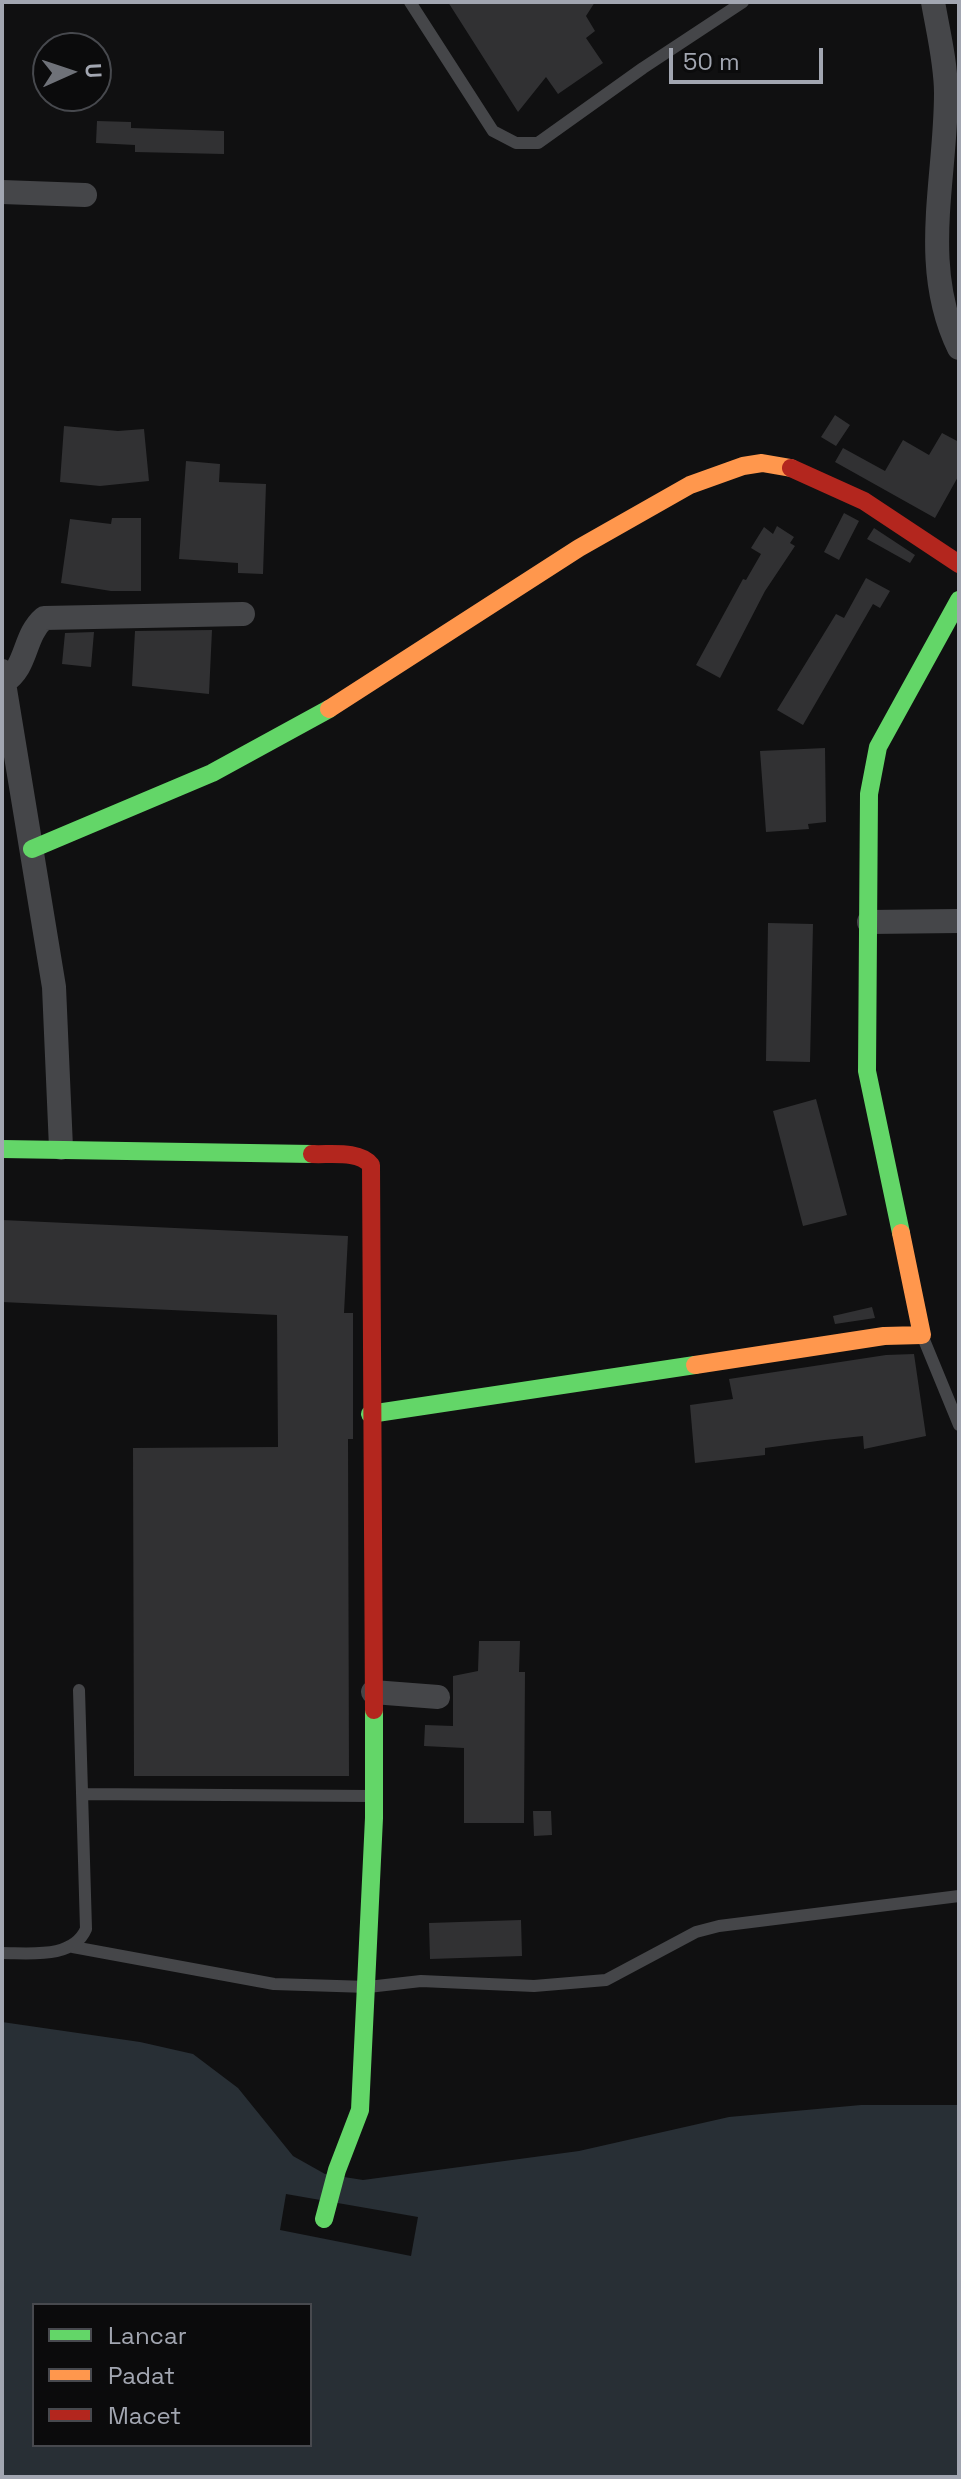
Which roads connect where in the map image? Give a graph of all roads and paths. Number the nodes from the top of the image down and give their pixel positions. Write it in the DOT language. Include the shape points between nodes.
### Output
graph roads {
  1 [pos="410,2"];
  2 [pos="743,2"];
  3 [pos="933,2"];
  4 [pos="2,192"];
  5 [pos="85,195"];
  6 [pos="959,348"];
  7 [pos="959,564"];
  8 [pos="959,600"];
  9 [pos="243,614"];
  10 [pos="3,676"];
  11 [pos="32,849"];
  12 [pos="959,921"];
  13 [pos="869,922"];
  14 [pos="61,1148"];
  15 [pos="2,1149"];
  16 [pos="922,1335"];
  17 [pos="370,1414"];
  18 [pos="959,1425"];
  19 [pos="79,1690"];
  20 [pos="373,1692"];
  21 [pos="438,1697"];
  22 [pos="82,1794"];
  23 [pos="374,1796"];
  24 [pos="959,1896"];
  25 [pos="73,1947"];
  26 [pos="2,1953"];
  27 [pos="368,1987"];
  28 [pos="324,2219"];
  1 -- 2 [label="lane" via="493,131 516,143 538,143"];
  3 -- 6 [label="street" via="946,90 934,236 937,275"];
  4 -- 5 [label="street"];
  7 -- 11 [label="street" via="834,484 766,462 734,467 701,478 525,579 270,743 146,805"];
  8 -- 13 [label="street" via="878,747 869,794"];
  9 -- 10 [label="street" via="44,618 33,627 19,669"];
  10 -- 11 [label="street"];
  11 -- 14 [label="street" via="54,987"];
  12 -- 13 [label="street"];
  13 -- 16 [label="street" via="867,1071"];
  14 -- 15 [label="street"];
  14 -- 17 [label="street" via="366,1159 371,1165"];
  16 -- 17 [label="street" via="884,1336"];
  16 -- 18 [label="lane"];
  17 -- 20 [label="street"];
  19 -- 22 [label="lane"];
  20 -- 21 [label="street"];
  20 -- 23 [label="street"];
  22 -- 23 [label="lane"];
  22 -- 25 [label="lane" via="86,1929"];
  23 -- 27 [label="street"];
  24 -- 27 [label="lane" via="719,1926 696,1932 606,1980 534,1986 421,1981"];
  25 -- 26 [label="lane"];
  25 -- 27 [label="lane" via="274,1984"];
  27 -- 28 [label="street" via="360,2110"];
}
